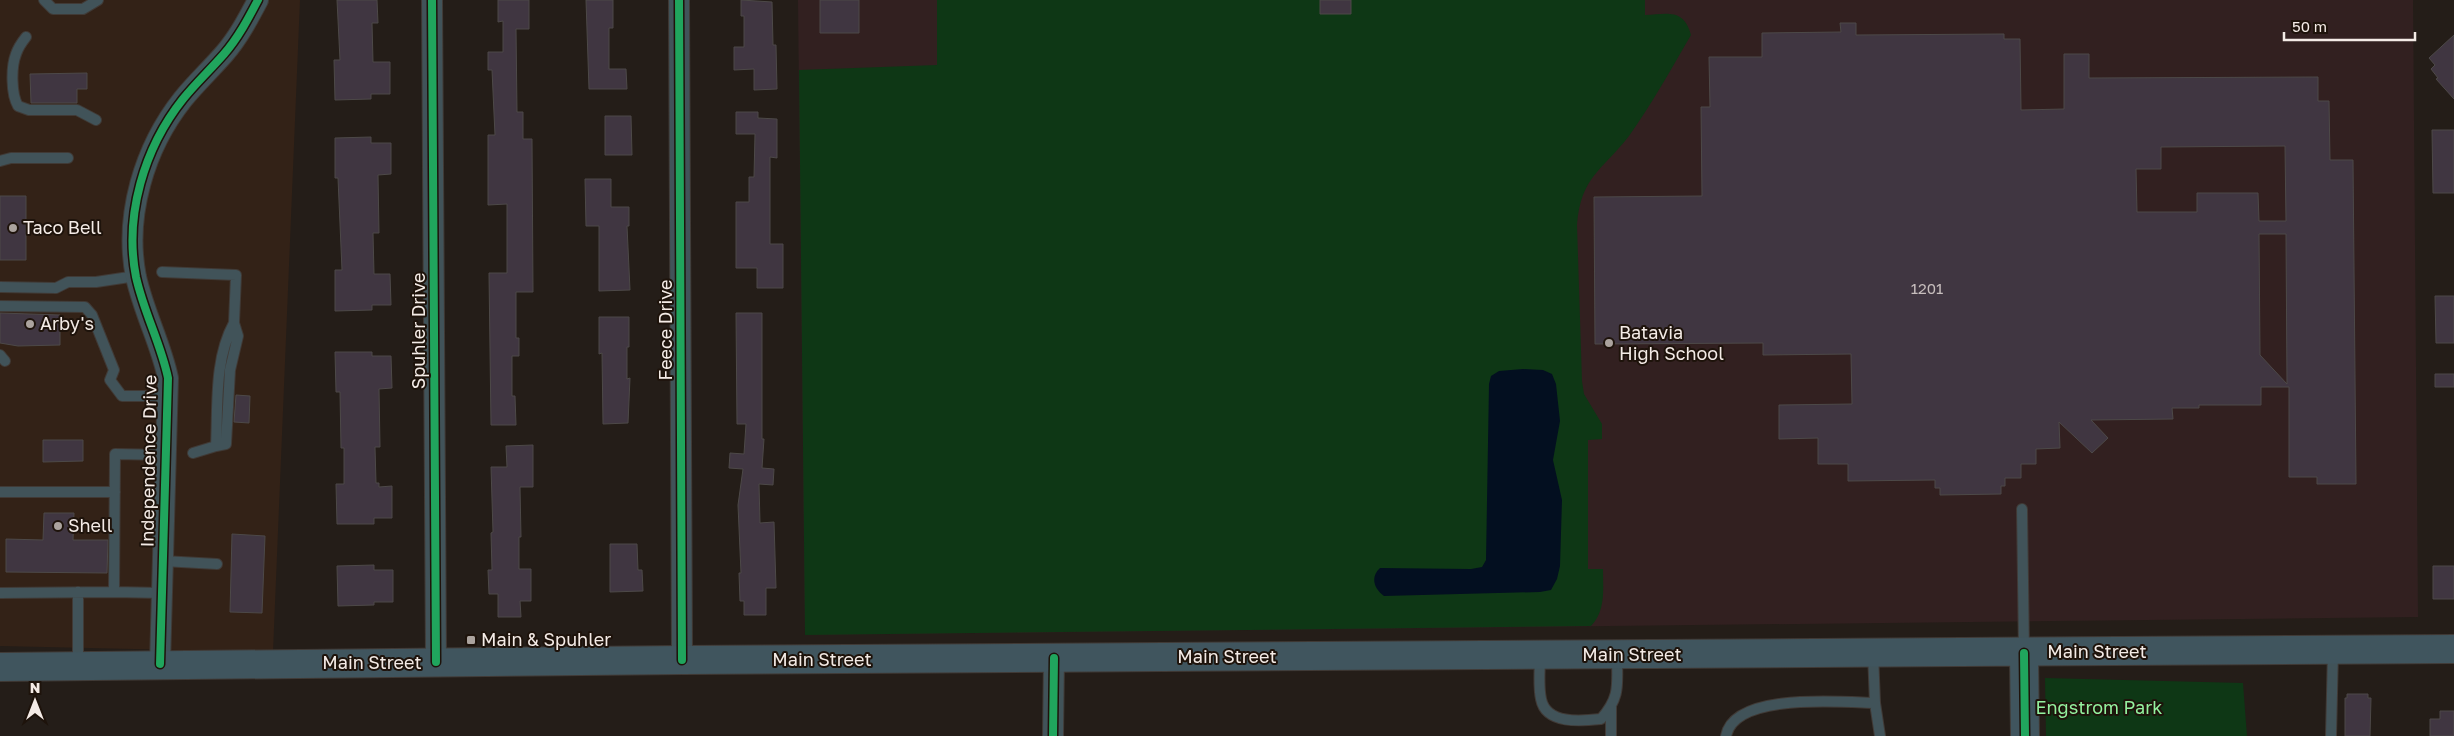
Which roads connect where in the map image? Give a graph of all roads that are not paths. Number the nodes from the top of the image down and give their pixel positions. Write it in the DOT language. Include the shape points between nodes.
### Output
graph roads {
  1 [pos="44,0"];
  2 [pos="98,0"];
  3 [pos="258,0"];
  4 [pos="432,0"];
  5 [pos="679,0"];
  6 [pos="26,37"];
  7 [pos="96,120"];
  8 [pos="68,158"];
  9 [pos="0,162"];
  10 [pos="162,272"];
  11 [pos="136,276"];
  12 [pos="0,287"];
  13 [pos="0,306"];
  14 [pos="169,396"];
  15 [pos="193,453"];
  16 [pos="167,455"];
  17 [pos="0,492"];
  18 [pos="115,492"];
  19 [pos="2022,509"];
  20 [pos="163,561"];
  21 [pos="218,564"];
  22 [pos="78,592"];
  23 [pos="114,592"];
  24 [pos="0,593"];
  25 [pos="162,593"];
  26 [pos="2454,649"];
  27 [pos="2333,650"];
  28 [pos="2024,653"];
  29 [pos="1872,654"];
  30 [pos="1617,655"];
  31 [pos="1540,656"];
  32 [pos="1054,658"];
  33 [pos="682,660"];
  34 [pos="436,662"];
  35 [pos="160,664"];
  36 [pos="78,666"];
  37 [pos="0,667"];
  38 [pos="1875,702"];
  39 [pos="1611,707"];
  40 [pos="1053,736"];
  41 [pos="1611,736"];
  42 [pos="1726,736"];
  43 [pos="1880,736"];
  44 [pos="2025,736"];
  45 [pos="2331,736"];
  1 -- 2 [label="lane" via="53,9 83,9"];
  3 -- 11 [label="street, Independence Drive" via="225,53 166,122 149,156 134,220"];
  4 -- 34 [label="street, Spuhler Drive"];
  5 -- 33 [label="street, Feece Drive"];
  6 -- 7 [label="lane" via="15,55 13,95 18,106 29,110 78,110"];
  8 -- 9 [label="lane" via="11,158"];
  10 -- 15 [label="lane" via="236,275 234,323 220,368 216,446"];
  11 -- 12 [label="lane" via="68,282 56,288"];
  11 -- 14 [label="street, Independence Drive" via="165,361"];
  13 -- 14 [label="lane" via="85,307 92,315 114,370 110,380 122,396"];
  14 -- 16 [label="street, Independence Drive"];
  16 -- 18 [label="lane" via="115,454"];
  16 -- 20 [label="street, Independence Drive"];
  17 -- 18 [label="lane"];
  18 -- 23 [label="lane"];
  19 -- 28 [label="lane"];
  20 -- 21 [label="lane"];
  20 -- 25 [label="street, Independence Drive"];
  22 -- 23 [label="lane"];
  22 -- 24 [label="lane"];
  22 -- 36 [label="lane"];
  23 -- 25 [label="lane"];
  25 -- 35 [label="street, Independence Drive"];
  26 -- 27 [label="main road, Main Street"];
  27 -- 28 [label="main road, Main Street"];
  27 -- 45 [label="lane"];
  28 -- 29 [label="main road, Main Street"];
  28 -- 44 [label="main road"];
  29 -- 30 [label="main road, Main Street"];
  29 -- 38 [label="lane"];
  30 -- 31 [label="main road, Main Street"];
  30 -- 39 [label="lane" via="1617,690"];
  31 -- 32 [label="main road, Main Street"];
  31 -- 39 [label="lane" via="1541,700 1550,713 1562,720 1583,721 1601,718"];
  32 -- 33 [label="main road, Main Street"];
  32 -- 40 [label="street"];
  33 -- 34 [label="main road, Main Street"];
  34 -- 35 [label="main road, Main Street"];
  35 -- 36 [label="main road, Main Street"];
  36 -- 37 [label="main road, Main Street"];
  38 -- 42 [label="lane" via="1772,704 1752,709 1735,719"];
  38 -- 43 [label="lane"];
  39 -- 41 [label="lane"];
}
